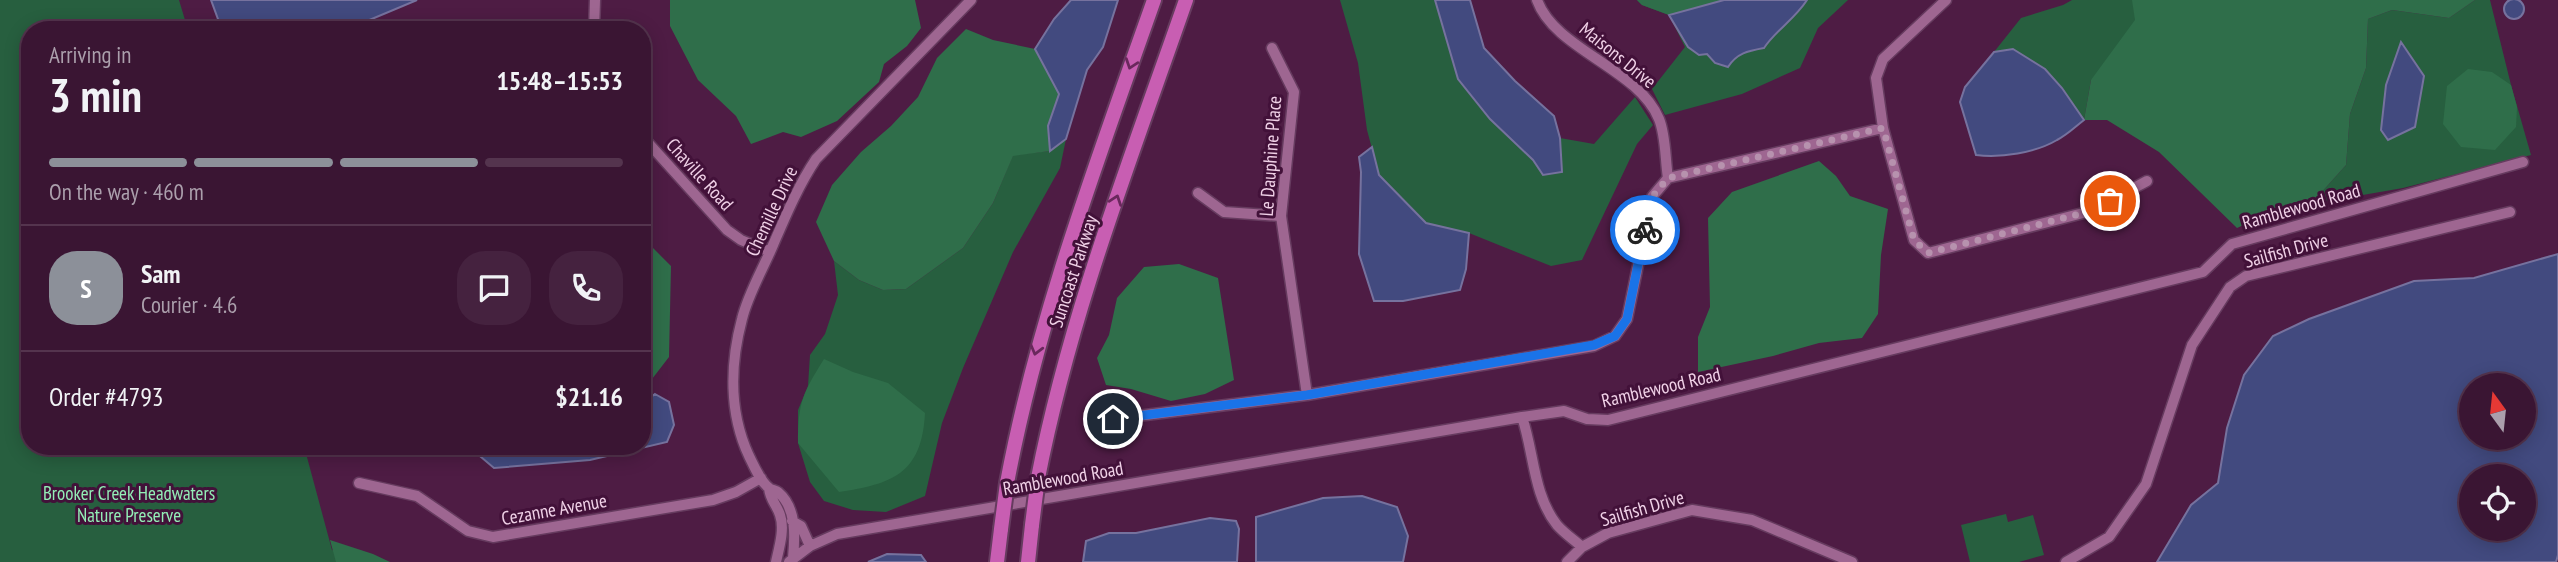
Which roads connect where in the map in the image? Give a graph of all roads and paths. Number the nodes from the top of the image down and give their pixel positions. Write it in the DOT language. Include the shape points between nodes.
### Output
graph roads {
  1 [pos="594,0"];
  2 [pos="971,0"];
  3 [pos="1154,0"];
  4 [pos="1186,0"];
  5 [pos="1537,0"];
  6 [pos="1946,0"];
  7 [pos="594,21"];
  8 [pos="1272,48"];
  9 [pos="1883,128"];
  10 [pos="651,146"];
  11 [pos="2523,162"];
  12 [pos="1668,178"];
  13 [pos="2147,181"];
  14 [pos="1199,193"];
  15 [pos="2510,212"];
  16 [pos="1281,216"];
  17 [pos="770,252"];
  18 [pos="1307,395"];
  19 [pos="1522,417"];
  20 [pos="1113,419"];
  21 [pos="761,478"];
  22 [pos="359,483"];
  23 [pos="769,488"];
  24 [pos="793,521"];
  25 [pos="782,524"];
  26 [pos="810,546"];
  27 [pos="1581,547"];
  28 [pos="791,560"];
  29 [pos="776,562"];
  30 [pos="998,562"];
  31 [pos="1028,562"];
  32 [pos="1567,562"];
  33 [pos="1852,562"];
  34 [pos="2066,562"];
  1 -- 7 [label="street"];
  2 -- 17 [label="street, Chemille Drive" via="816,159 800,183"];
  3 -- 30 [label="highway, Suncoast Parkway, one-way, bridge" via="1044,321 1007,483"];
  31 -- 4 [label="highway, Suncoast Parkway, one-way, bridge" via="1038,478 1079,310"];
  5 -- 12 [label="street, Maisons Drive" via="1558,29 1644,95 1659,119"];
  6 -- 9 [label="street" via="1883,60 1876,78"];
  8 -- 16 [label="street, Le Dauphine Place" via="1294,92"];
  9 -- 12 [label="street"];
  9 -- 13 [label="street" via="1914,240 1928,253 2091,211"];
  10 -- 17 [label="street, Chaville Road" via="727,230"];
  11 -- 19 [label="street, Ramblewood Road" via="2232,244 2203,272 1608,420 1564,411"];
  12 -- 18 [label="street" via="1652,197 1627,319 1615,336 1594,345"];
  14 -- 16 [label="street" via="1224,212"];
  15 -- 34 [label="street, Sailfish Drive" via="2246,276 2230,287 2192,345 2146,484 2109,537"];
  16 -- 18 [label="street, Le Dauphine Place"];
  17 -- 21 [label="street, Chemille Drive" via="742,318 732,371 738,427"];
  18 -- 20 [label="street"];
  19 -- 26 [label="street, Ramblewood Road" via="837,534"];
  19 -- 27 [label="street" via="1546,508"];
  21 -- 22 [label="street, Cezanne Avenue" via="713,500 493,537 468,531 417,496"];
  21 -- 23 [label="street, Chemille Drive"];
  23 -- 24 [label="street, Chemille Drive" via="778,492"];
  23 -- 25 [label="street, Chemille Drive"];
  24 -- 25 [label="street"];
  24 -- 26 [label="street, Chemille Drive" via="801,526"];
  24 -- 28 [label="street, Chemille Drive"];
  25 -- 29 [label="street"];
  26 -- 28 [label="street, Ramblewood Road"];
  27 -- 32 [label="street, Sailfish Drive"];
  27 -- 33 [label="street, Sailfish Drive" via="1608,533 1692,510 1752,520"];
}
